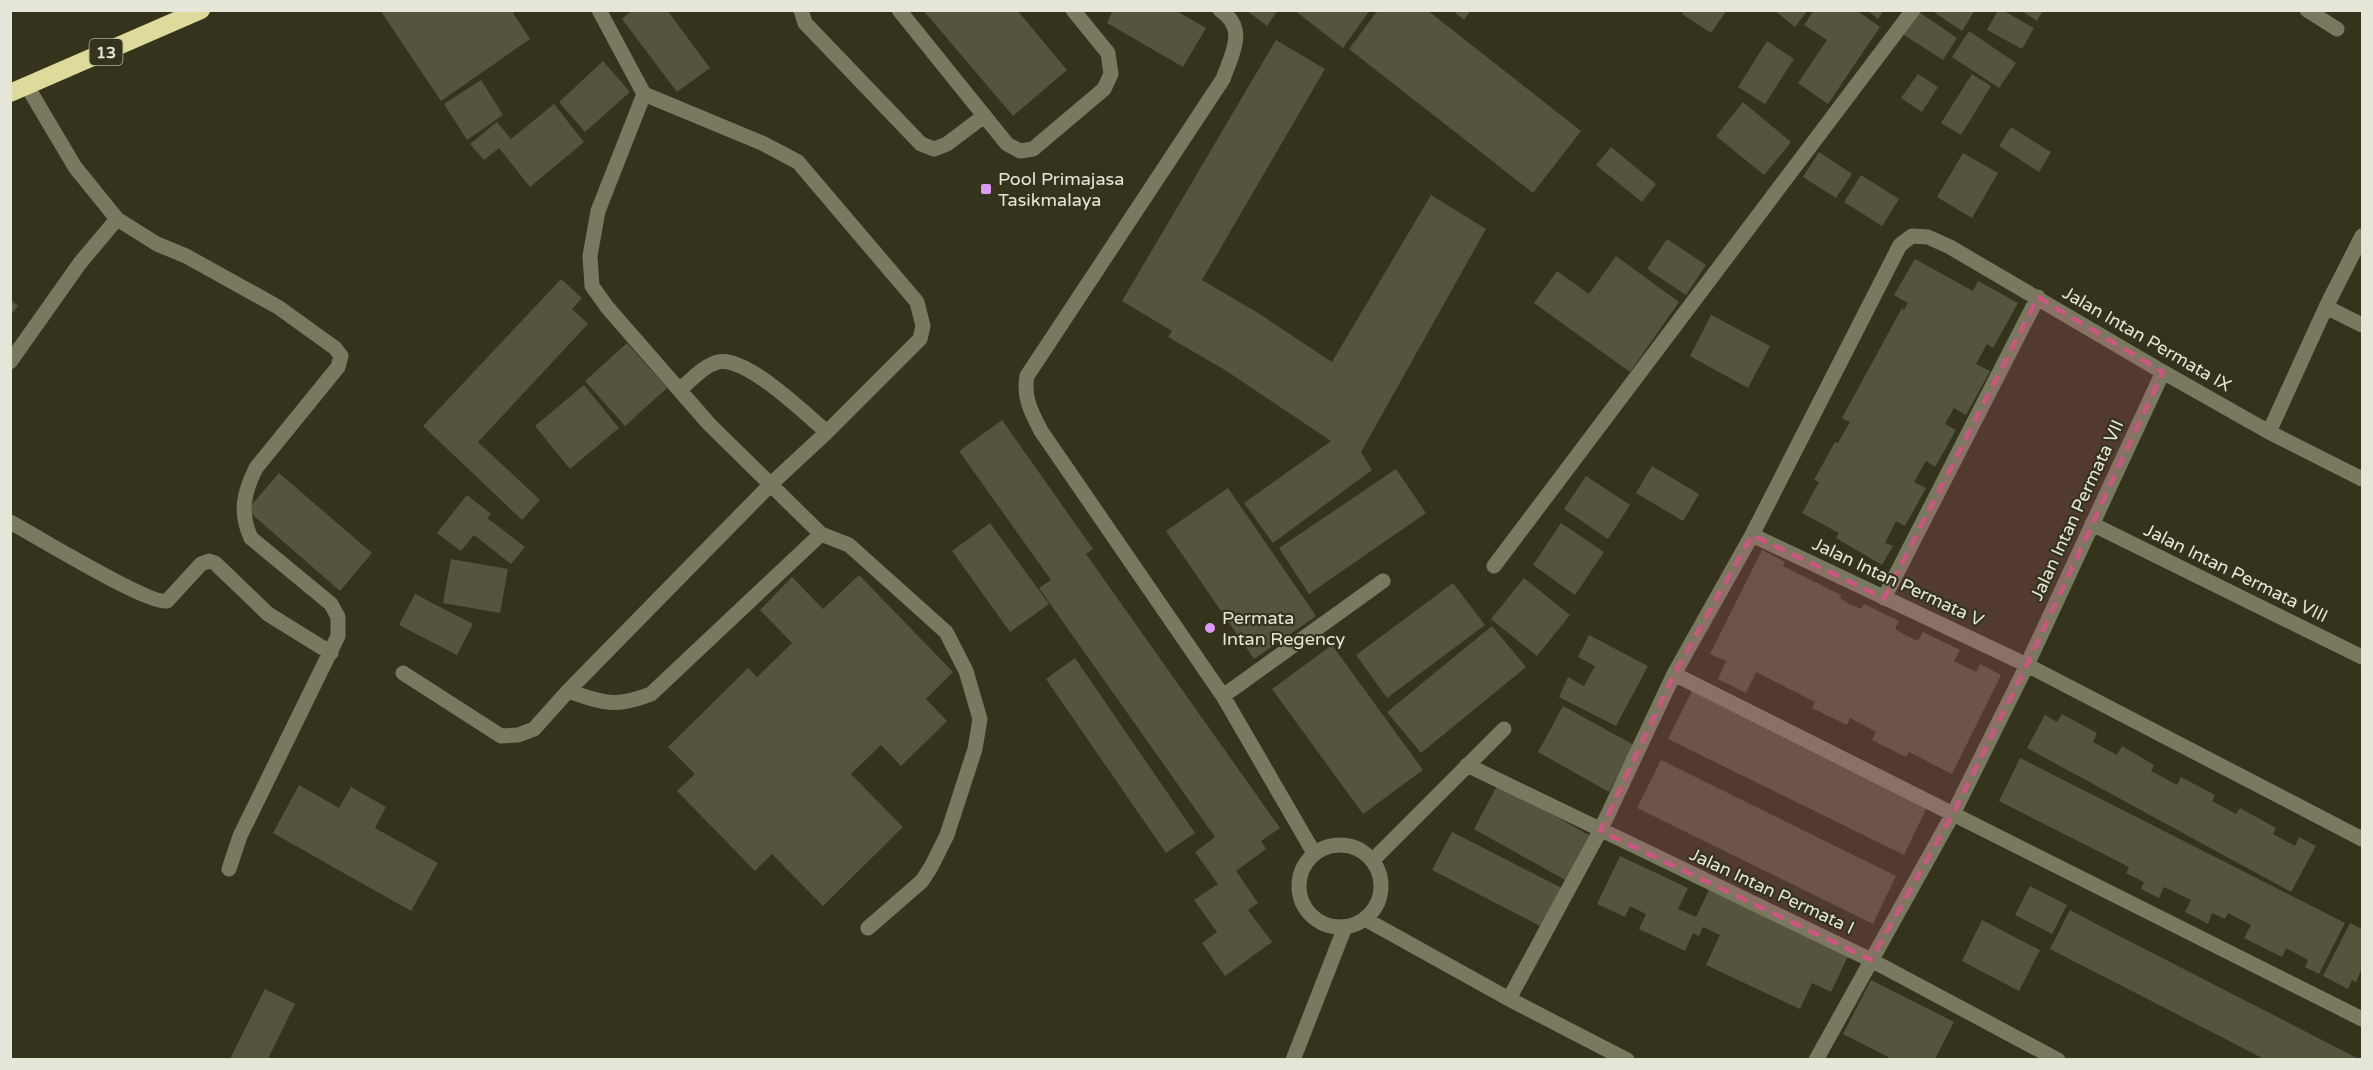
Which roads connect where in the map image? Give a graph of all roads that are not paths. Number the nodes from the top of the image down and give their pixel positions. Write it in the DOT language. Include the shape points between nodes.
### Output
graph roads {
  1 [pos="201,10"];
  2 [pos="599,10"];
  3 [pos="801,10"];
  4 [pos="899,10"];
  5 [pos="1073,10"];
  6 [pos="1220,10"];
  7 [pos="1913,10"];
  8 [pos="2307,10"];
  9 [pos="2337,28"];
  10 [pos="27,86"];
  11 [pos="10,93"];
  12 [pos="644,94"];
  13 [pos="984,116"];
  14 [pos="117,219"];
  15 [pos="2362,236"];
  16 [pos="2038,297"];
  17 [pos="2326,307"];
  18 [pos="2362,325"];
  19 [pos="10,362"];
  20 [pos="2163,372"];
  21 [pos="680,389"];
  22 [pos="827,432"];
  23 [pos="2269,432"];
  24 [pos="2362,479"];
  25 [pos="771,484"];
  26 [pos="10,522"];
  27 [pos="2092,524"];
  28 [pos="820,534"];
  29 [pos="1752,535"];
  30 [pos="1494,566"];
  31 [pos="1383,580"];
  32 [pos="1884,598"];
  33 [pos="331,653"];
  34 [pos="2362,657"];
  35 [pos="2027,665"];
  36 [pos="403,673"];
  37 [pos="1674,674"];
  38 [pos="568,691"];
  39 [pos="1223,696"];
  40 [pos="1504,729"];
  41 [pos="1467,765"];
  42 [pos="1953,812"];
  43 [pos="1600,831"];
  44 [pos="2362,839"];
  45 [pos="1314,853"];
  46 [pos="1373,860"];
  47 [pos="229,869"];
  48 [pos="1365,919"];
  49 [pos="1346,927"];
  50 [pos="868,928"];
  51 [pos="1871,960"];
  52 [pos="1509,999"];
  53 [pos="2362,1019"];
  54 [pos="1293,1059"];
  55 [pos="1627,1059"];
  56 [pos="1816,1059"];
  57 [pos="2058,1059"];
  1 -- 10 [label="highway, 13"];
  2 -- 12 [label="street"];
  3 -- 13 [label="street" via="805,24 921,144 934,149 947,144"];
  4 -- 13 [label="street"];
  5 -- 13 [label="street" via="1108,53 1111,74 1104,89 1033,149 1020,151 1007,144"];
  6 -- 39 [label="street" via="1236,28 1234,49 1223,79 1027,376 1025,387 1026,399 1041,430"];
  7 -- 30 [label="street"];
  8 -- 9 [label="street"];
  10 -- 11 [label="highway, 13"];
  10 -- 14 [label="street" via="75,167"];
  12 -- 21 [label="street" via="598,211 590,256 592,286"];
  12 -- 22 [label="street" via="798,162 917,302 923,326 920,339"];
  14 -- 19 [label="street" via="80,263"];
  14 -- 33 [label="street" via="278,307 341,356 338,367 256,468 243,501 245,525 251,538 331,604 338,617 338,636"];
  15 -- 17 [label="street"];
  16 -- 20 [label="street, Jalan Intan Permata IX"];
  16 -- 29 [label="street, Jalan Intan Permata IX" via="1928,237 1912,236 1900,245"];
  16 -- 32 [label="street"];
  17 -- 18 [label="street"];
  17 -- 23 [label="street"];
  20 -- 23 [label="street, Jalan Intan Permata IX"];
  20 -- 27 [label="street, Jalan Intan Permata VII"];
  21 -- 22 [label="street" via="705,368 731,362 759,376"];
  21 -- 25 [label="street" via="709,424"];
  22 -- 25 [label="street"];
  23 -- 24 [label="street, Jalan Intan Permata IX"];
  25 -- 28 [label="street"];
  25 -- 38 [label="street"];
  26 -- 33 [label="street" via="160,602 167,601 201,564 215,563 268,614"];
  27 -- 34 [label="street, Jalan Intan Permata VIII"];
  27 -- 35 [label="street, Jalan Intan Permata VII"];
  28 -- 38 [label="street" via="651,694 635,701 605,704"];
  28 -- 50 [label="street" via="849,545 945,632 966,671 980,719 975,749 947,835 931,867 922,881"];
  29 -- 32 [label="street, Jalan Intan Permata V"];
  29 -- 37 [label="street"];
  31 -- 39 [label="street"];
  32 -- 35 [label="street, Jalan Intan Permata V"];
  33 -- 47 [label="street" via="240,836"];
  35 -- 42 [label="street, Jalan Intan Permata VII"];
  35 -- 44 [label="street, Jalan Intan Permata V"];
  36 -- 38 [label="street" via="501,736 534,729"];
  37 -- 42 [label="street"];
  37 -- 43 [label="street"];
  39 -- 45 [label="street"];
  40 -- 41 [label="street"];
  41 -- 43 [label="street, Jalan Intan Permata I"];
  41 -- 46 [label="street"];
  42 -- 51 [label="street, Jalan Intan Permata VII"];
  42 -- 53 [label="street"];
  43 -- 51 [label="street, Jalan Intan Permata I"];
  43 -- 52 [label="street"];
  45 -- 46 [label="street" via="1334,844 1356,847"];
  45 -- 49 [label="street" via="1302,871 1299,892 1308,911 1325,924"];
  46 -- 48 [label="street" via="1381,880 1379,902"];
  48 -- 49 [label="street"];
  48 -- 52 [label="street"];
  49 -- 54 [label="street"];
  51 -- 56 [label="street, Jalan Intan Permata VII"];
  51 -- 57 [label="street, Jalan Intan Permata I"];
  52 -- 55 [label="street"];
}
